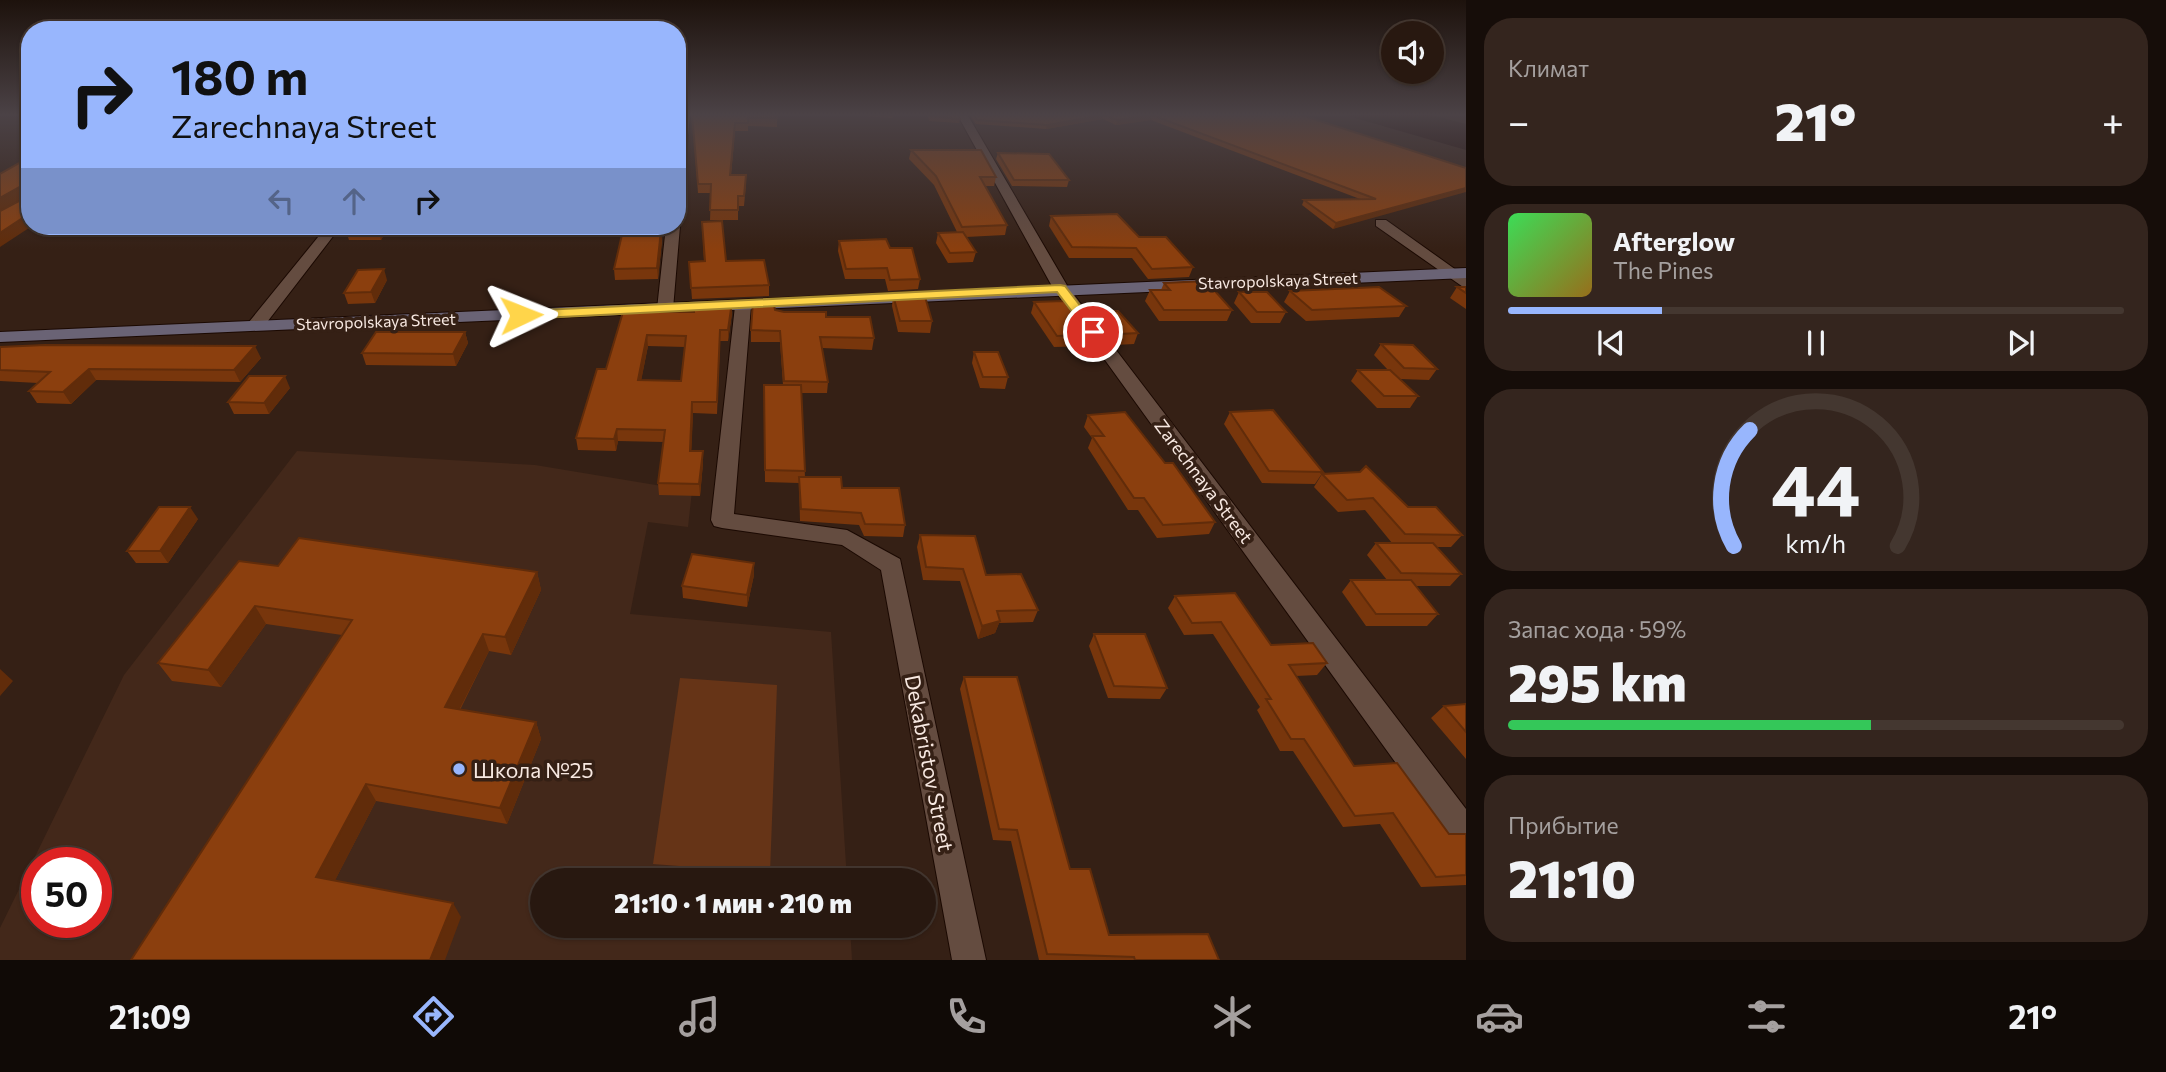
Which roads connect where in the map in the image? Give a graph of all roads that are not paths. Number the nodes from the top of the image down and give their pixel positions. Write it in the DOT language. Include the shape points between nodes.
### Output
graph roads {
  1 [pos="987,159"];
  2 [pos="1381,223"];
  3 [pos="327,235"];
  4 [pos="672,235"];
  5 [pos="1459,273"];
  6 [pos="1466,284"];
  7 [pos="1060,288"];
  8 [pos="743,306"];
  9 [pos="665,309"];
  10 [pos="255,326"];
  11 [pos="0,337"];
  12 [pos="1466,834"];
  13 [pos="969,960"];
  1 -- 7 [label="street, Zarechnaya Street"];
  2 -- 5 [label="street"];
  3 -- 10 [label="street"];
  4 -- 9 [label="street"];
  5 -- 6 [label="street"];
  5 -- 7 [label="main road, Stavropolskaya Street"];
  7 -- 8 [label="main road, Stavropolskaya Street"];
  7 -- 12 [label="street, Zarechnaya Street"];
  8 -- 9 [label="main road, Stavropolskaya Street"];
  8 -- 13 [label="street, Dekabristov Street" via="722,520 847,538 892,565"];
  9 -- 10 [label="main road, Stavropolskaya Street"];
  10 -- 11 [label="main road, Stavropolskaya Street"];
}
